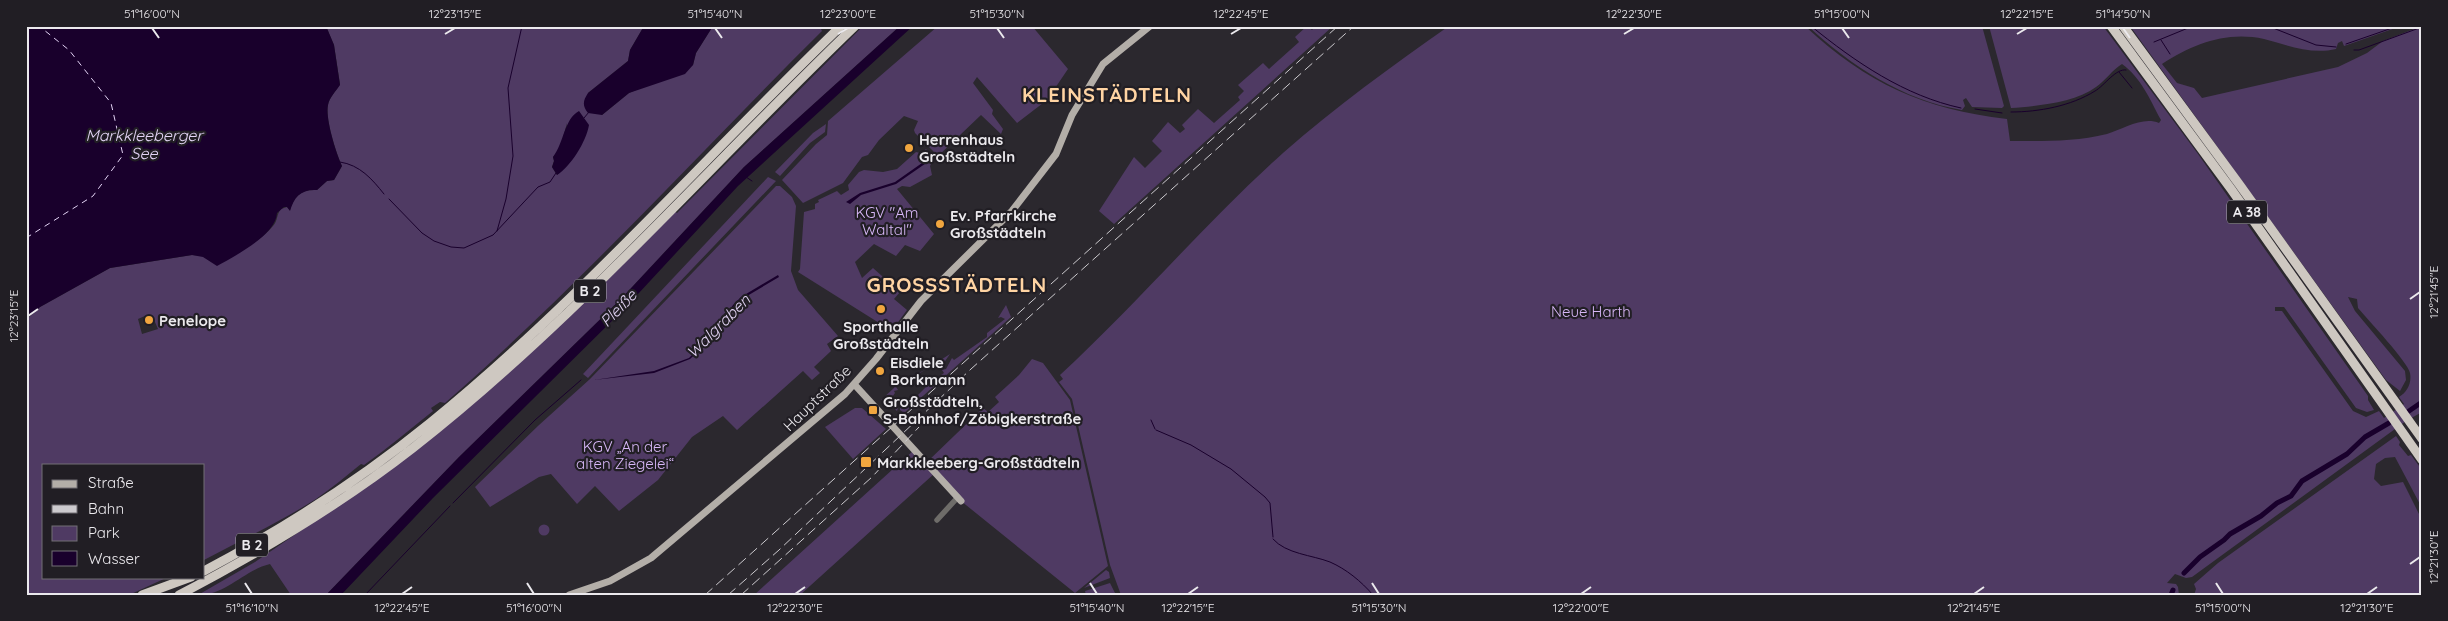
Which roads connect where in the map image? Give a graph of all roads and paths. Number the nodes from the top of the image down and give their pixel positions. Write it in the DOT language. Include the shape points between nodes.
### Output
graph roads {
  1 [pos="841,26"];
  2 [pos="855,26"];
  3 [pos="1150,26"];
  4 [pos="2111,26"];
  5 [pos="2123,26"];
  6 [pos="854,384"];
  7 [pos="2421,439"];
  8 [pos="2422,460"];
  9 [pos="960,499"];
  10 [pos="937,520"];
  11 [pos="205,570"];
  12 [pos="219,574"];
  13 [pos="189,578"];
  14 [pos="190,578"];
  15 [pos="142,595"];
  16 [pos="158,595"];
  17 [pos="179,595"];
  18 [pos="188,595"];
  19 [pos="569,595"];
  1 -- 11 [label="highway, B 2" via="602,266 452,404 325,500"];
  2 -- 12 [label="highway, B 2" via="554,325 461,408 412,449 330,507"];
  3 -- 6 [label="main road, Hauptstraße" via="1102,67 1072,115 1056,154 1006,218 921,300"];
  4 -- 8 [label="highway, A 38" via="2231,189"];
  5 -- 7 [label="highway, A 38"];
  6 -- 9 [label="main road"];
  6 -- 19 [label="main road, Hauptstraße" via="816,420 651,558 610,581"];
  9 -- 10 [label="street"];
  12 -- 17 [label="highway, B 2"];
  12 -- 18 [label="highway"];
  13 -- 15 [label="highway"];
  14 -- 16 [label="highway"];
}
